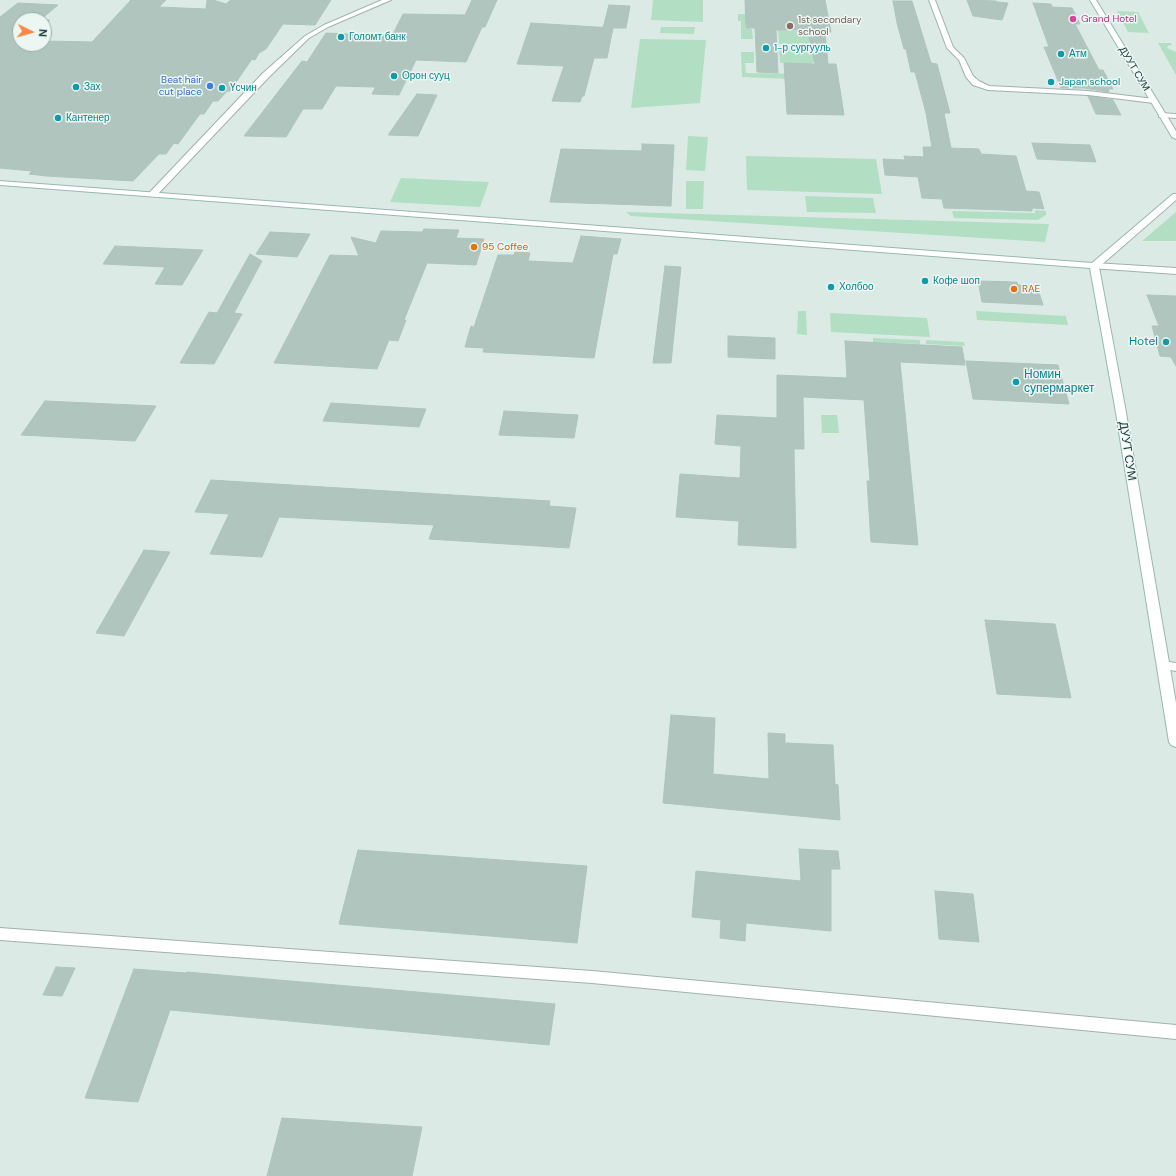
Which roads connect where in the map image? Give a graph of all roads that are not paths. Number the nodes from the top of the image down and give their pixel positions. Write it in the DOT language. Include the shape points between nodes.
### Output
graph roads {
  1 [pos="388,0"];
  2 [pos="932,0"];
  3 [pos="1093,0"];
  4 [pos="1154,101"];
  5 [pos="1162,115"];
  6 [pos="1176,116"];
  7 [pos="1176,137"];
  8 [pos="0,183"];
  9 [pos="153,194"];
  10 [pos="1176,196"];
  11 [pos="1094,266"];
  12 [pos="1176,271"];
  13 [pos="1163,665"];
  14 [pos="1176,667"];
  15 [pos="1176,742"];
  16 [pos="0,934"];
  17 [pos="1176,1032"];
  1 -- 9 [label="street" via="332,23 307,37 266,75"];
  2 -- 4 [label="street" via="950,48 962,59 970,77 976,83 988,88 1088,93"];
  3 -- 4 [label="street, ДУУТ СУМ"];
  4 -- 5 [label="street, ДУУТ СУМ"];
  5 -- 6 [label="street"];
  5 -- 7 [label="street, ДУУТ СУМ"];
  8 -- 9 [label="street"];
  9 -- 11 [label="street"];
  10 -- 11 [label="street"];
  11 -- 12 [label="street"];
  11 -- 13 [label="street, ДУУТ СУМ"];
  13 -- 14 [label="street"];
  13 -- 15 [label="street, ДУУТ СУМ"];
  16 -- 17 [label="street" via="592,977"];
}
